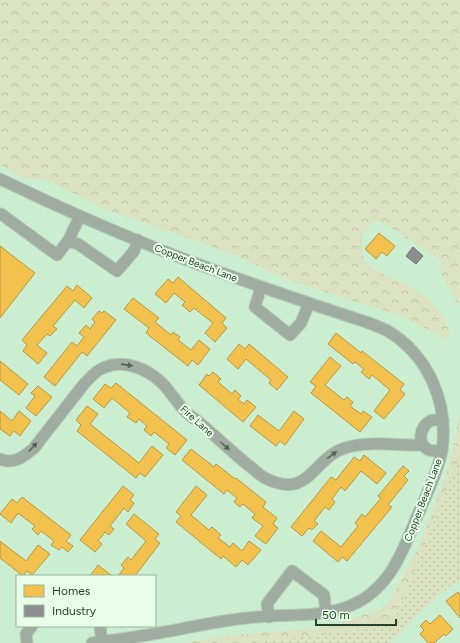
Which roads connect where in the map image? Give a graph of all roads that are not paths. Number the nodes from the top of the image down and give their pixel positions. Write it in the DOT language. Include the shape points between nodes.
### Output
graph roads {
  1 [pos="0,179"];
  2 [pos="0,216"];
  3 [pos="80,216"];
  4 [pos="138,240"];
  5 [pos="68,241"];
  6 [pos="261,287"];
  7 [pos="309,303"];
  8 [pos="443,420"];
  9 [pos="423,445"];
  10 [pos="442,451"];
  11 [pos="0,459"];
  12 [pos="326,612"];
  13 [pos="269,617"];
  14 [pos="31,627"];
  15 [pos="100,627"];
  16 [pos="97,642"];
  17 [pos="27,643"];
  1 -- 3 [label="street, Copper Beach Lane"];
  2 -- 5 [label="street" via="57,255"];
  3 -- 4 [label="street, Copper Beach Lane"];
  3 -- 5 [label="street"];
  4 -- 5 [label="street" via="134,251 117,271 78,244"];
  4 -- 6 [label="street, Copper Beach Lane"];
  6 -- 7 [label="street, Copper Beach Lane"];
  6 -- 7 [label="street" via="255,307 290,335 301,323"];
  7 -- 8 [label="street, Copper Beach Lane" via="386,330 406,345 422,362 432,379 440,401"];
  8 -- 9 [label="street" via="434,420 425,426 420,433"];
  8 -- 10 [label="street, Copper Beach Lane"];
  9 -- 10 [label="street, Fire Lane" via="428,450"];
  11 -- 9 [label="street, Fire Lane, one-way" via="10,462 26,455 94,374 102,368 121,364 138,368 161,382 188,414 263,477 276,483 299,483 310,476 334,452 355,445"];
  10 -- 12 [label="street, Copper Beach Lane" via="398,562 388,577 374,592 354,604"];
  12 -- 13 [label="street, Copper Beach Lane"];
  12 -- 13 [label="street" via="324,595 292,571 267,604"];
  13 -- 16 [label="street, Copper Beach Lane" via="213,622"];
  14 -- 17 [label="street" via="26,634"];
  15 -- 16 [label="street"];
}
